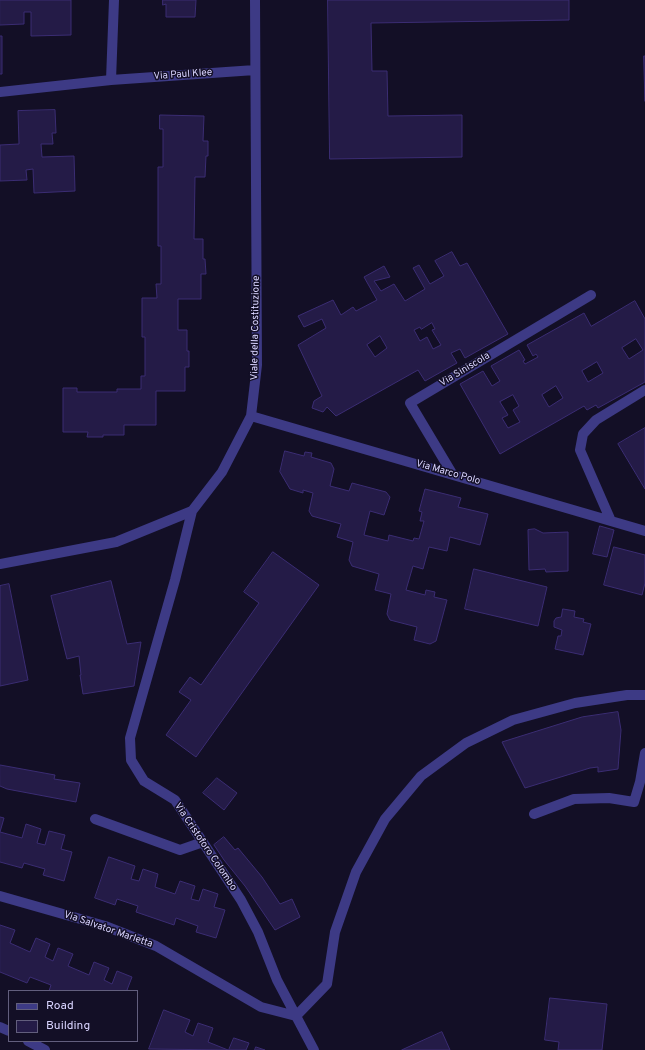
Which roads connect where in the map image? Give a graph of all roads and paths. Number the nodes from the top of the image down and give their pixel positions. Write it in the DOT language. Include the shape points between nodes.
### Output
graph roads {
  1 [pos="114,0"];
  2 [pos="255,0"];
  3 [pos="256,70"];
  4 [pos="111,80"];
  5 [pos="0,92"];
  6 [pos="592,295"];
  7 [pos="645,390"];
  8 [pos="251,416"];
  9 [pos="453,475"];
  10 [pos="192,511"];
  11 [pos="611,521"];
  12 [pos="643,528"];
  13 [pos="0,564"];
  14 [pos="645,695"];
  15 [pos="645,753"];
  16 [pos="642,782"];
  17 [pos="534,814"];
  18 [pos="95,819"];
  19 [pos="203,842"];
  20 [pos="0,896"];
  21 [pos="296,1016"];
  22 [pos="30,1042"];
  23 [pos="45,1050"];
  24 [pos="314,1050"];
  1 -- 4 [label="street"];
  2 -- 3 [label="street, Viale della Costituzione"];
  3 -- 4 [label="street, Via Paul Klee"];
  3 -- 8 [label="street, Viale della Costituzione" via="258,365"];
  4 -- 5 [label="street, Via Paul Klee"];
  6 -- 9 [label="street, Via Siniscola" via="410,403"];
  7 -- 11 [label="street" via="596,420 583,434 580,450"];
  8 -- 9 [label="street, Via Marco Polo"];
  8 -- 10 [label="street, Viale della Costituzione" via="222,472"];
  9 -- 11 [label="street, Via Marco Polo"];
  10 -- 13 [label="street" via="116,542"];
  10 -- 19 [label="street, Via Cristoforo Colombo" via="130,738 131,760 144,781 175,800"];
  11 -- 12 [label="street, Via Marco Polo"];
  14 -- 21 [label="street" via="575,702 513,720 466,743 421,776 385,819 356,872 335,932 327,984"];
  15 -- 16 [label="street"];
  16 -- 17 [label="street" via="634,802 609,798 574,799"];
  18 -- 19 [label="street" via="180,850"];
  19 -- 21 [label="street, Via Cristoforo Colombo" via="241,900"];
  20 -- 21 [label="street, Via Salvator Marletta" via="105,926 156,946 261,1007"];
  21 -- 24 [label="street, Via Cristoforo Colombo"];
  22 -- 23 [label="street"];
}
